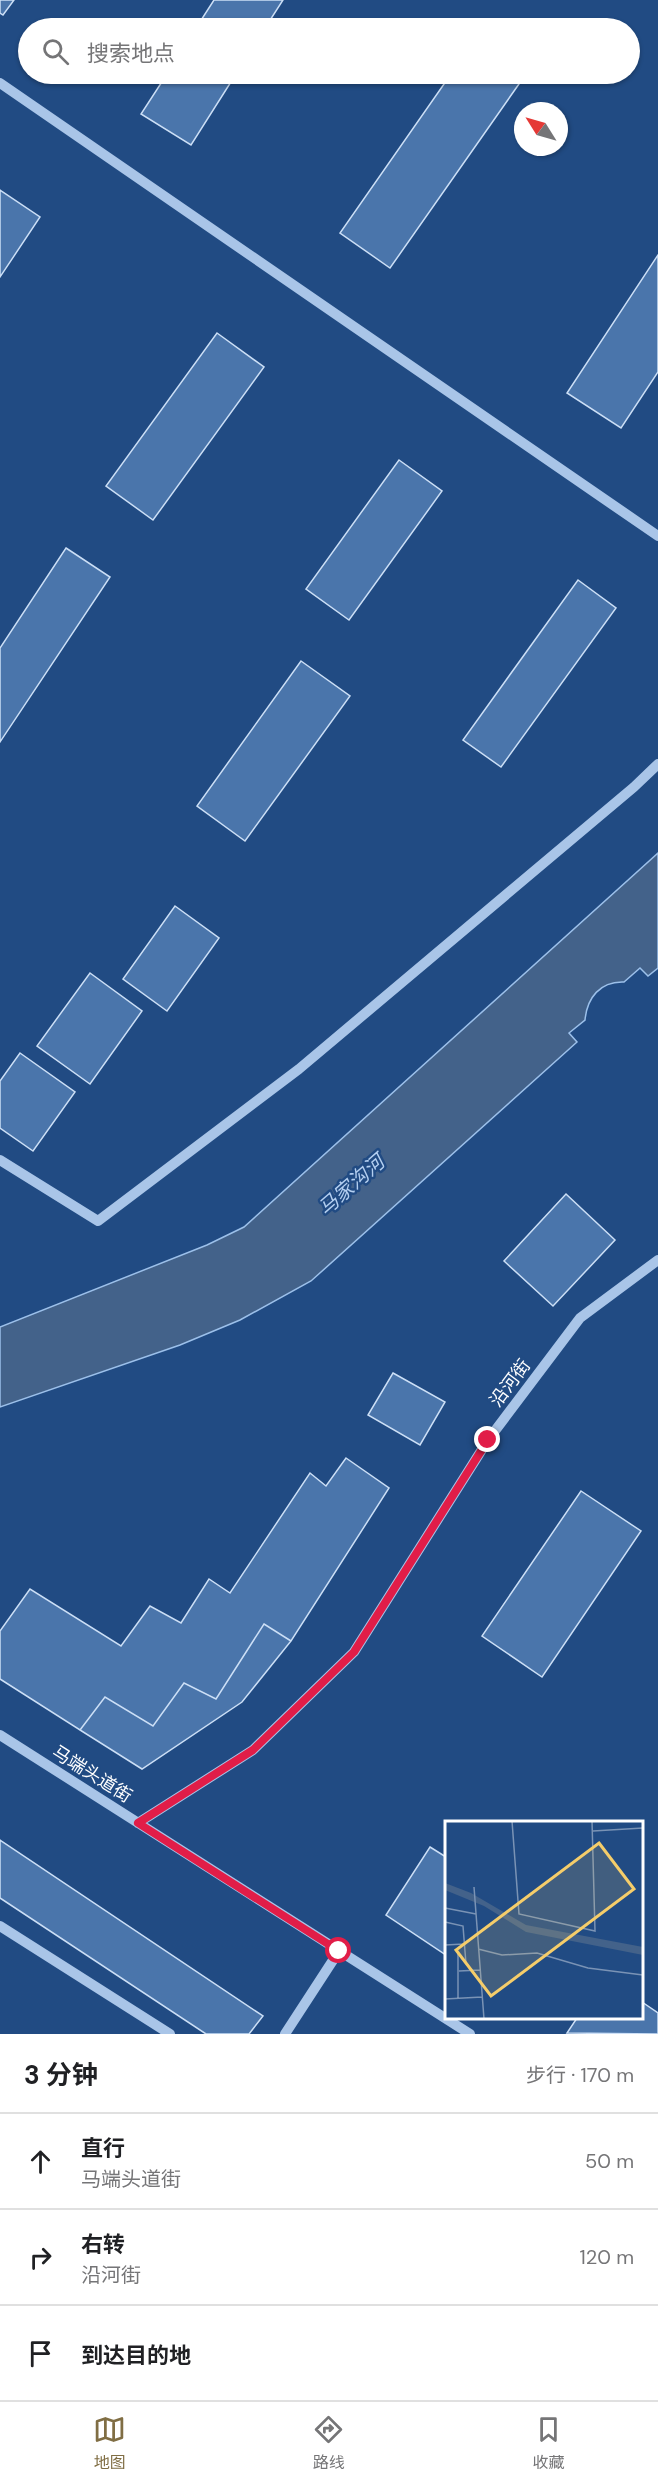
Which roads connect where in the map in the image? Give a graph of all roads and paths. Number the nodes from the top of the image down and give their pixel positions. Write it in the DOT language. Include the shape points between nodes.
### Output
graph roads {
  1 [pos="0,83"];
  2 [pos="658,536"];
  3 [pos="658,764"];
  4 [pos="0,1160"];
  5 [pos="658,1260"];
  6 [pos="0,1735"];
  7 [pos="138,1823"];
  8 [pos="0,1926"];
  9 [pos="339,1951"];
  10 [pos="445,2018"];
  11 [pos="446,2019"];
  12 [pos="170,2034"];
  13 [pos="285,2034"];
  14 [pos="470,2034"];
  1 -- 2 [label="street"];
  3 -- 4 [label="street" via="299,1069 98,1221"];
  5 -- 7 [label="street, 沿河街" via="580,1318 488,1440 354,1652 253,1750"];
  6 -- 7 [label="street, 马端头道街"];
  7 -- 9 [label="street, 马端头道街"];
  8 -- 12 [label="street"];
  9 -- 10 [label="street, 马端头道街"];
  9 -- 13 [label="street"];
  11 -- 14 [label="street, 马端头道街"];
}
